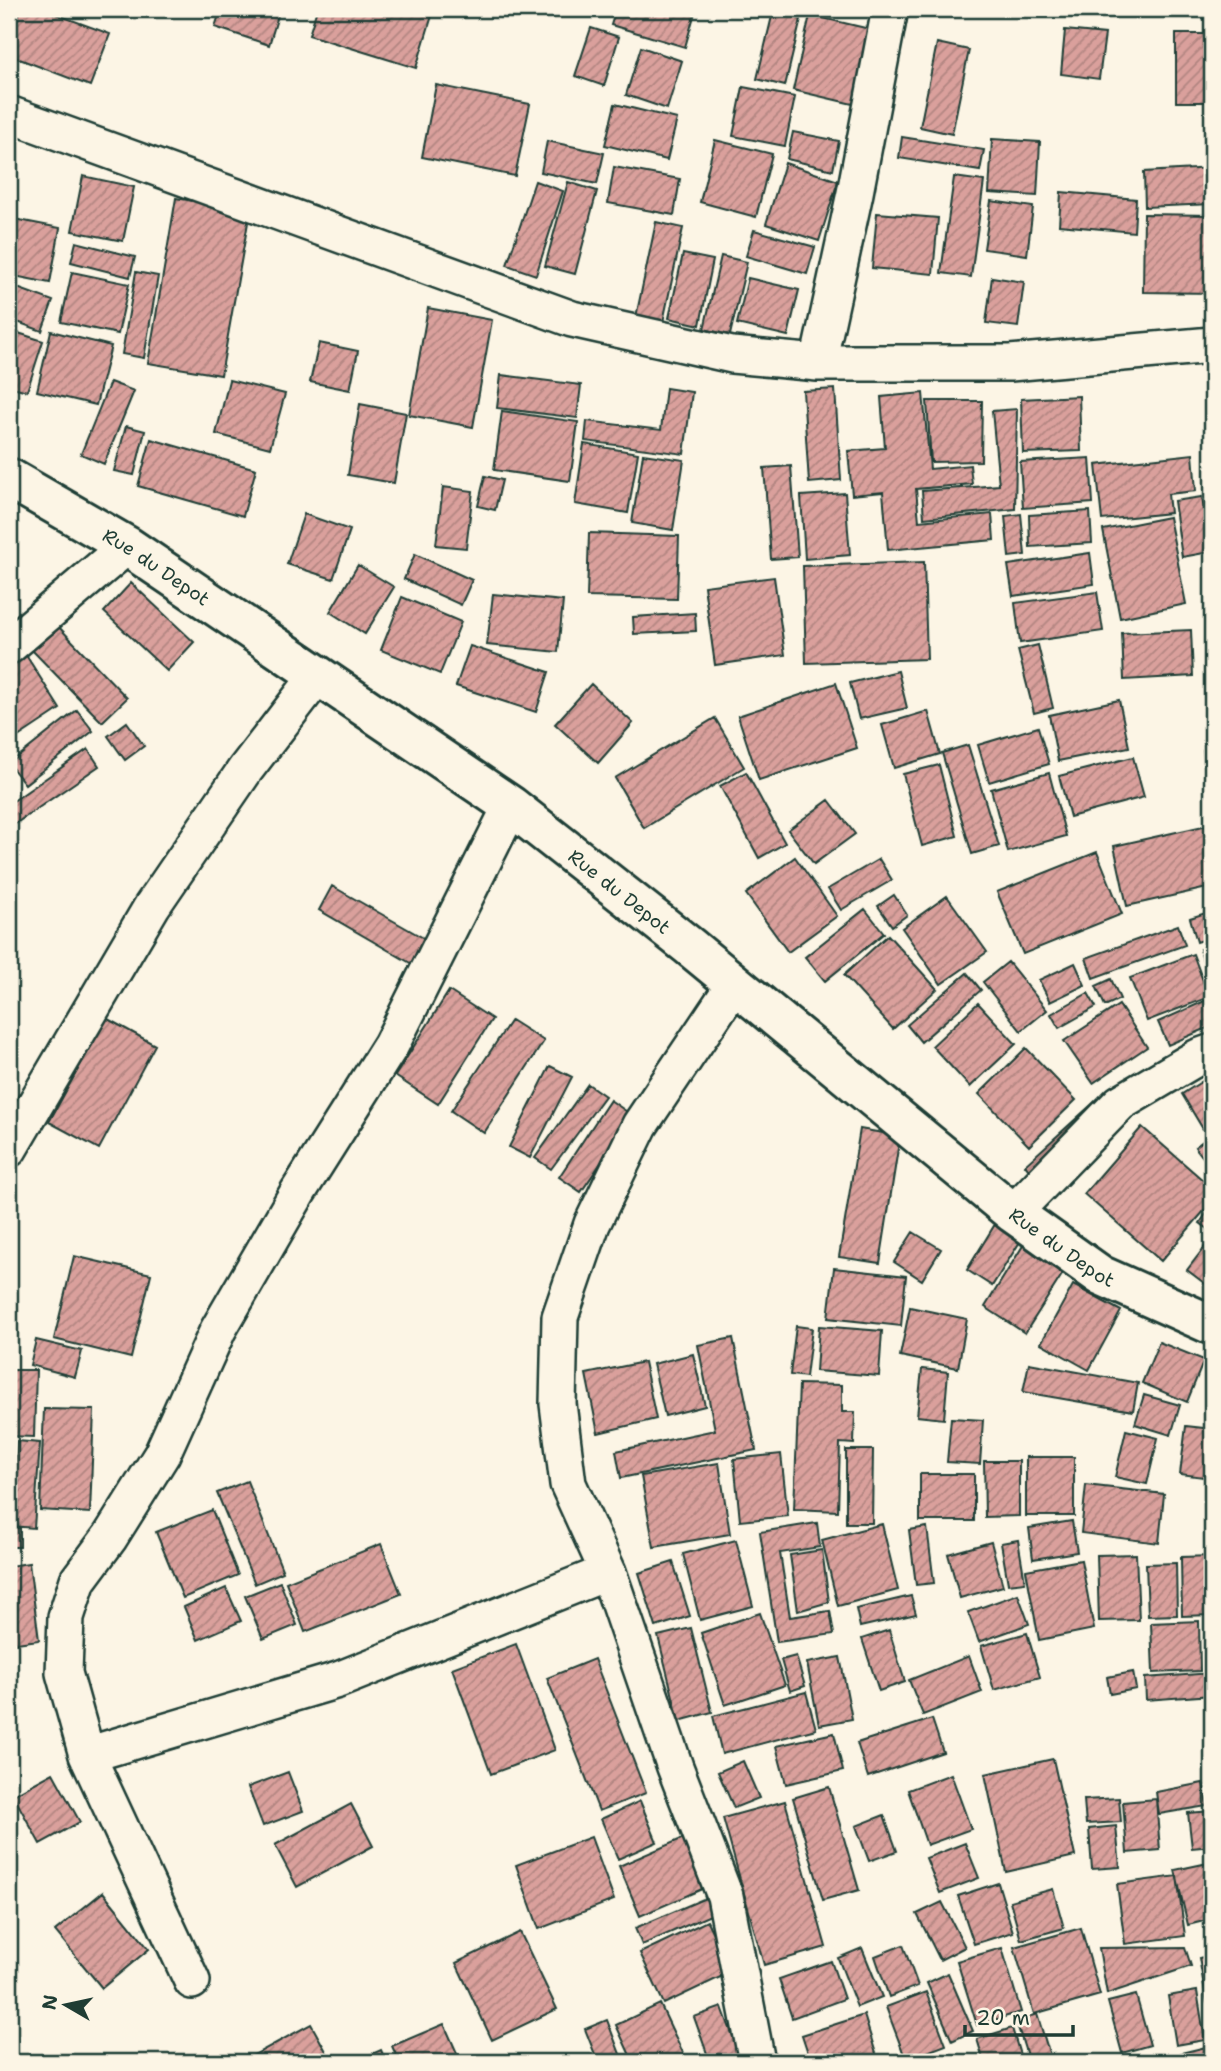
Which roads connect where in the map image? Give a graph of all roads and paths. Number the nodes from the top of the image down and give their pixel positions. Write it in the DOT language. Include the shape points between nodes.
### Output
graph roads {
  1 [pos="883,10"];
  2 [pos="9,114"];
  3 [pos="1212,345"];
  4 [pos="818,363"];
  5 [pos="9,478"];
  6 [pos="127,546"];
  7 [pos="9,646"];
  8 [pos="318,675"];
  9 [pos="511,806"];
  10 [pos="734,985"];
  11 [pos="1212,1052"];
  12 [pos="9,1149"];
  13 [pos="1013,1213"];
  14 [pos="1212,1325"];
  15 [pos="608,1572"];
  16 [pos="87,1755"];
  17 [pos="192,1981"];
  18 [pos="757,2062"];
  1 -- 4 [label="street" via="855,193"];
  2 -- 4 [label="street" via="572,320 732,355"];
  3 -- 4 [label="street" via="1010,363"];
  5 -- 6 [label="street, Rue du Depot"];
  6 -- 7 [label="street"];
  6 -- 8 [label="street, Rue du Depot"];
  8 -- 9 [label="street, Rue du Depot"];
  8 -- 12 [label="street" via="245,770 152,906"];
  9 -- 10 [label="street, Rue du Depot"];
  9 -- 16 [label="street" via="391,1045 218,1330 162,1454 78,1580 66,1617 64,1672"];
  10 -- 13 [label="street, Rue du Depot"];
  10 -- 15 [label="street" via="640,1125 592,1224 560,1317 558,1404 568,1484"];
  11 -- 13 [label="street" via="1120,1103"];
  13 -- 14 [label="street, Rue du Depot" via="1100,1275"];
  15 -- 16 [label="street" via="338,1681"];
  15 -- 18 [label="street" via="725,1896"];
  16 -- 17 [label="street"];
}
